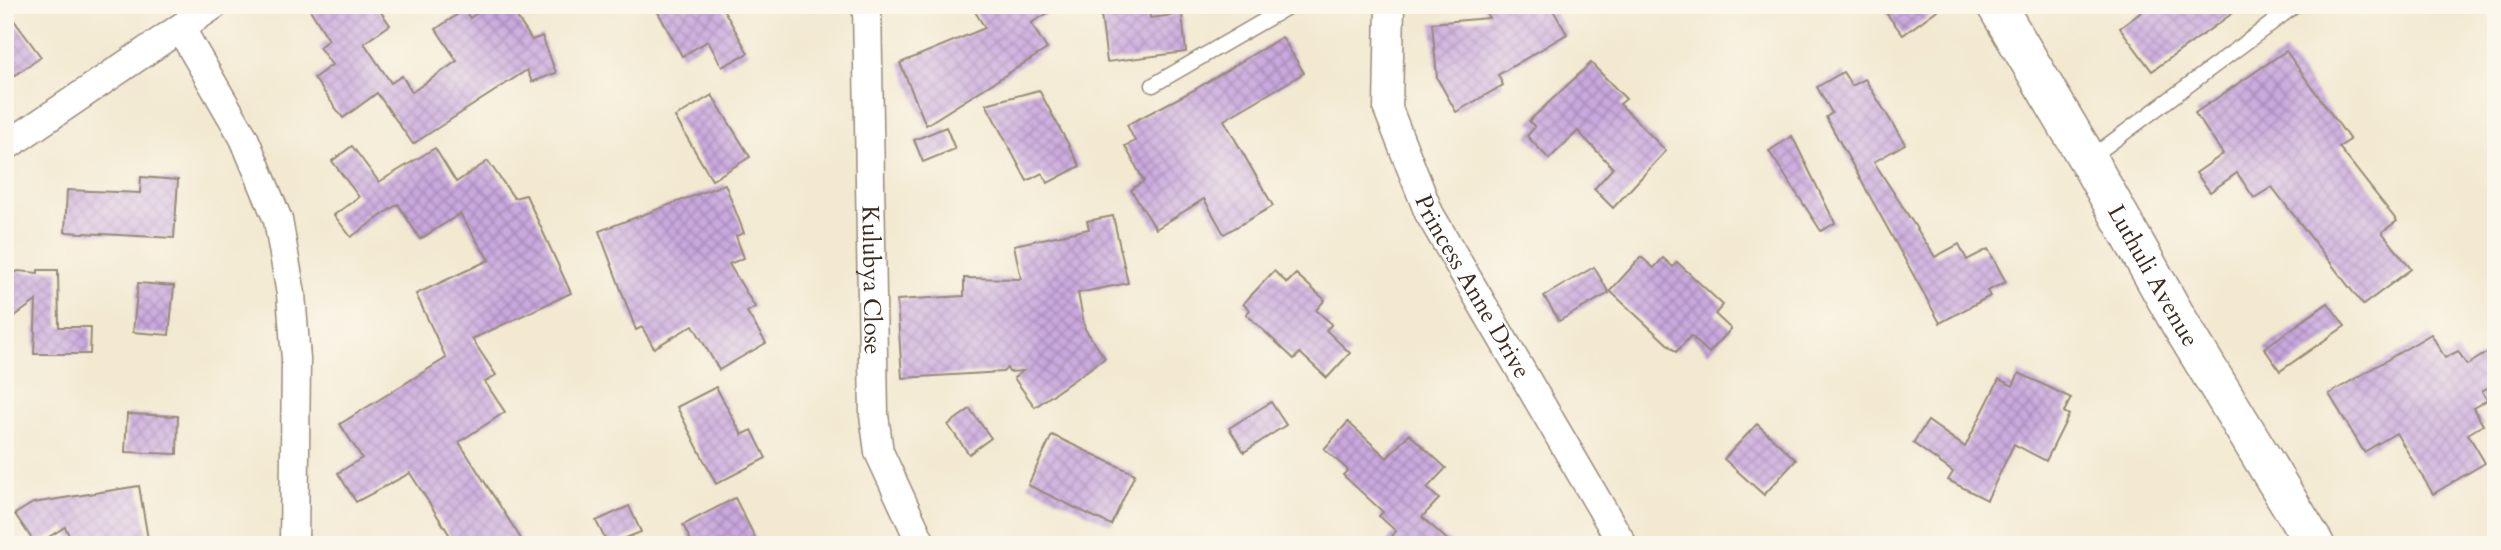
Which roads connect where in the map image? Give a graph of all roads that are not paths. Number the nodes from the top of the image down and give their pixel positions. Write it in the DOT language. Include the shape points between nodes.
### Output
graph roads {
  1 [pos="214,5"];
  2 [pos="867,5"];
  3 [pos="1291,5"];
  4 [pos="1390,5"];
  5 [pos="1996,5"];
  6 [pos="2296,5"];
  7 [pos="181,29"];
  8 [pos="1153,85"];
  9 [pos="5,147"];
  10 [pos="2088,160"];
  11 [pos="293,545"];
  12 [pos="922,545"];
  13 [pos="1623,545"];
  14 [pos="2315,545"];
  1 -- 7 [label="street"];
  2 -- 12 [label="street, Kulubya Close" via="874,415 879,452"];
  3 -- 8 [label="lane"];
  4 -- 13 [label="street, Princess Anne Drive" via="1388,109 1429,212"];
  5 -- 10 [label="street, Luthuli Avenue"];
  6 -- 10 [label="lane"];
  7 -- 9 [label="street"];
  7 -- 11 [label="street" via="244,138 278,220 296,359"];
  10 -- 14 [label="street, Luthuli Avenue" via="2178,320"];
}
